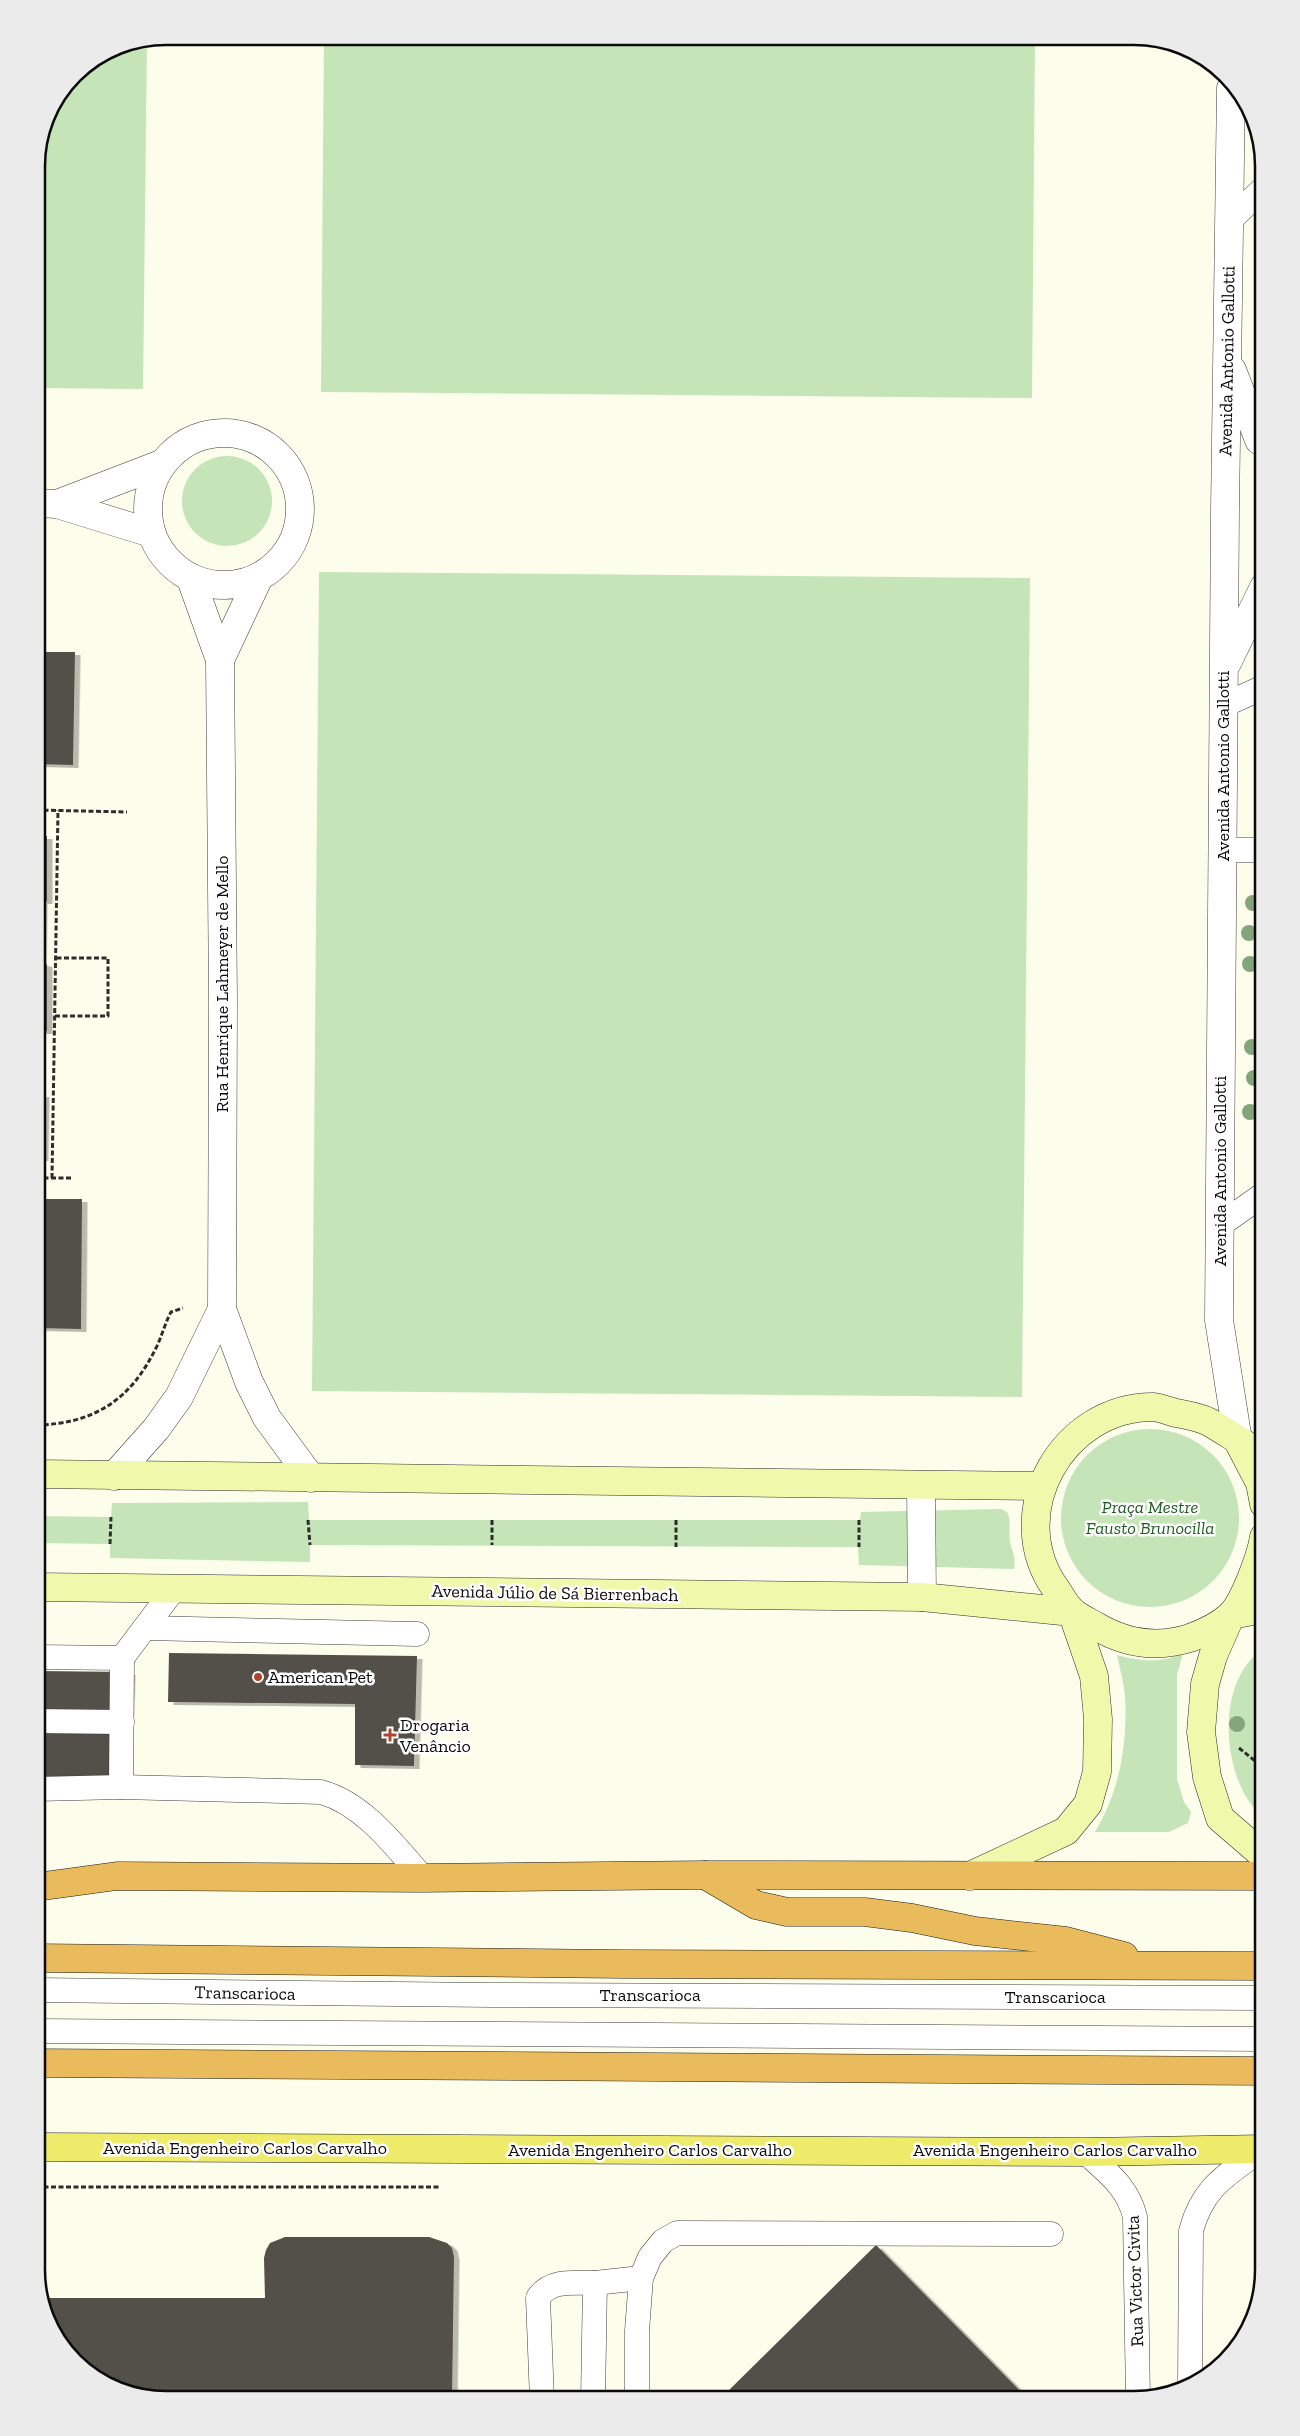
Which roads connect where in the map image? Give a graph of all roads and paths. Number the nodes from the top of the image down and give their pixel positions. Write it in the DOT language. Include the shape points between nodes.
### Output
graph roads {
  1 [pos="1231,93"];
  2 [pos="1255,196"];
  3 [pos="1229,221"];
  4 [pos="1227,358"];
  5 [pos="1255,430"];
  6 [pos="162,464"];
  7 [pos="47,504"];
  8 [pos="151,533"];
  9 [pos="259,577"];
  10 [pos="191,579"];
  11 [pos="1255,606"];
  12 [pos="220,660"];
  13 [pos="1224,668"];
  14 [pos="1255,691"];
  15 [pos="1224,704"];
  16 [pos="45,810"];
  17 [pos="58,810"];
  18 [pos="127,812"];
  19 [pos="1222,850"];
  20 [pos="1255,850"];
  21 [pos="56,958"];
  22 [pos="55,1016"];
  23 [pos="45,1178"];
  24 [pos="52,1178"];
  25 [pos="73,1178"];
  26 [pos="1255,1200"];
  27 [pos="1220,1225"];
  28 [pos="222,1309"];
  29 [pos="45,1424"];
  30 [pos="1238,1442"];
  31 [pos="1255,1450"];
  32 [pos="45,1474"];
  33 [pos="1255,1474"];
  34 [pos="114,1476"];
  35 [pos="311,1478"];
  36 [pos="921,1485"];
  37 [pos="1042,1486"];
  38 [pos="111,1517"];
  39 [pos="308,1520"];
  40 [pos="492,1520"];
  41 [pos="676,1520"];
  42 [pos="859,1520"];
  43 [pos="110,1544"];
  44 [pos="310,1544"];
  45 [pos="492,1545"];
  46 [pos="676,1546"];
  47 [pos="859,1547"];
  48 [pos="1255,1565"];
  49 [pos="45,1587"];
  50 [pos="174,1589"];
  51 [pos="922,1597"];
  52 [pos="1255,1611"];
  53 [pos="1072,1612"];
  54 [pos="1231,1616"];
  55 [pos="145,1628"];
  56 [pos="417,1634"];
  57 [pos="45,1657"];
  58 [pos="122,1658"];
  59 [pos="45,1720"];
  60 [pos="122,1722"];
  61 [pos="1236,1745"];
  62 [pos="1255,1761"];
  63 [pos="121,1787"];
  64 [pos="45,1789"];
  65 [pos="1255,1848"];
  66 [pos="705,1875"];
  67 [pos="45,1876"];
  68 [pos="117,1876"];
  69 [pos="970,1876"];
  70 [pos="1255,1876"];
  71 [pos="423,1878"];
  72 [pos="45,1886"];
  73 [pos="45,1958"];
  74 [pos="1151,1966"];
  75 [pos="1255,1966"];
  76 [pos="45,1990"];
  77 [pos="1255,1998"];
  78 [pos="45,2031"];
  79 [pos="1255,2039"];
  80 [pos="45,2063"];
  81 [pos="1255,2071"];
  82 [pos="45,2147"];
  83 [pos="1255,2149"];
  84 [pos="1085,2152"];
  85 [pos="1255,2155"];
  86 [pos="1051,2234"];
  87 [pos="641,2278"];
  88 [pos="595,2283"];
  89 [pos="1190,2378"];
  90 [pos="542,2391"];
  91 [pos="593,2391"];
  92 [pos="637,2391"];
  93 [pos="1138,2391"];
  1 -- 3 [label="street, Avenida Antonio Gallotti"];
  2 -- 3 [label="lane"];
  3 -- 4 [label="street, Avenida Antonio Gallotti"];
  4 -- 5 [label="street"];
  4 -- 13 [label="street, Avenida Antonio Gallotti"];
  6 -- 7 [label="street"];
  6 -- 8 [label="street" via="152,480 148,498 147,516"];
  6 -- 9 [label="street" via="176,448 217,432 237,433 256,439 287,464 301,501 300,524 292,546 277,564"];
  7 -- 8 [label="street"];
  8 -- 10 [label="street" via="162,555"];
  9 -- 10 [label="street" via="240,584 220,585"];
  9 -- 12 [label="street, Rua Henrique Lahmeyer de Mello"];
  10 -- 12 [label="street, Rua Henrique Lahmeyer de Mello"];
  11 -- 13 [label="street"];
  12 -- 28 [label="street, Rua Henrique Lahmeyer de Mello"];
  13 -- 15 [label="street, Avenida Antonio Gallotti"];
  14 -- 15 [label="lane"];
  15 -- 19 [label="street, Avenida Antonio Gallotti"];
  16 -- 17 [label="path"];
  17 -- 18 [label="path"];
  17 -- 21 [label="path"];
  19 -- 20 [label="lane"];
  19 -- 27 [label="street, Avenida Antonio Gallotti"];
  21 -- 22 [label="path"];
  21 -- 22 [label="path" via="108,958 108,1016"];
  22 -- 24 [label="path"];
  23 -- 24 [label="path"];
  24 -- 25 [label="path"];
  26 -- 27 [label="lane"];
  27 -- 30 [label="street, Avenida Antonio Gallotti" via="1219,1320"];
  28 -- 29 [label="path" via="180,1308 171,1312 156,1347 129,1390 101,1412 83,1419"];
  28 -- 34 [label="street, Rua Henrique Lahmeyer de Mello" via="179,1397 156,1429"];
  28 -- 35 [label="street, Rua Henrique Lahmeyer de Mello" via="245,1374 267,1418"];
  30 -- 31 [label="street"];
  30 -- 33 [label="street"];
  30 -- 37 [label="street" via="1207,1421 1155,1407 1124,1411 1097,1422 1073,1439 1054,1460"];
  32 -- 34 [label="street"];
  34 -- 35 [label="street"];
  35 -- 36 [label="street"];
  36 -- 37 [label="street"];
  36 -- 51 [label="street"];
  37 -- 53 [label="street" via="1035,1515 1036,1545 1045,1574"];
  38 -- 43 [label="path"];
  39 -- 44 [label="path"];
  40 -- 45 [label="path"];
  41 -- 46 [label="path"];
  42 -- 47 [label="path"];
  48 -- 54 [label="street"];
  49 -- 50 [label="street, Avenida Júlio de Sá Bierrenbach"];
  50 -- 51 [label="street, Avenida Júlio de Sá Bierrenbach"];
  50 -- 55 [label="lane"];
  51 -- 53 [label="street, Avenida Júlio de Sá Bierrenbach"];
  52 -- 54 [label="street"];
  53 -- 54 [label="street" via="1114,1637 1144,1644 1175,1642 1205,1633"];
  53 -- 69 [label="street" via="1094,1676 1098,1719 1097,1772 1088,1804 1066,1831"];
  54 -- 65 [label="street" via="1212,1656 1205,1684 1201,1732 1207,1777 1220,1818"];
  55 -- 56 [label="lane"];
  55 -- 58 [label="lane"];
  57 -- 58 [label="lane"];
  58 -- 60 [label="lane"];
  59 -- 60 [label="lane"];
  60 -- 63 [label="lane"];
  61 -- 62 [label="path"];
  63 -- 64 [label="lane"];
  63 -- 71 [label="lane" via="321,1792 333,1795 388,1837"];
  66 -- 69 [label="highway"];
  66 -- 71 [label="highway"];
  66 -- 74 [label="highway" via="756,1905 787,1912 865,1912 912,1918 983,1932 1066,1941 1106,1950"];
  67 -- 68 [label="main road"];
  68 -- 71 [label="highway"];
  68 -- 72 [label="highway"];
  69 -- 70 [label="highway"];
  73 -- 74 [label="highway"];
  74 -- 75 [label="highway"];
  76 -- 77 [label="lane, Transcarioca"];
  78 -- 79 [label="lane"];
  80 -- 81 [label="highway"];
  82 -- 84 [label="main road, Avenida Engenheiro Carlos Carvalho"];
  83 -- 84 [label="main road, Avenida Engenheiro Carlos Carvalho"];
  84 -- 93 [label="lane, Rua Victor Civita" via="1122,2186 1135,2217"];
  85 -- 89 [label="lane" via="1212,2187 1196,2214 1192,2231"];
  86 -- 87 [label="lane" via="677,2233 663,2241 650,2257"];
  87 -- 88 [label="lane"];
  87 -- 92 [label="lane"];
  88 -- 90 [label="lane" via="544,2288 538,2298"];
  88 -- 91 [label="lane"];
}
